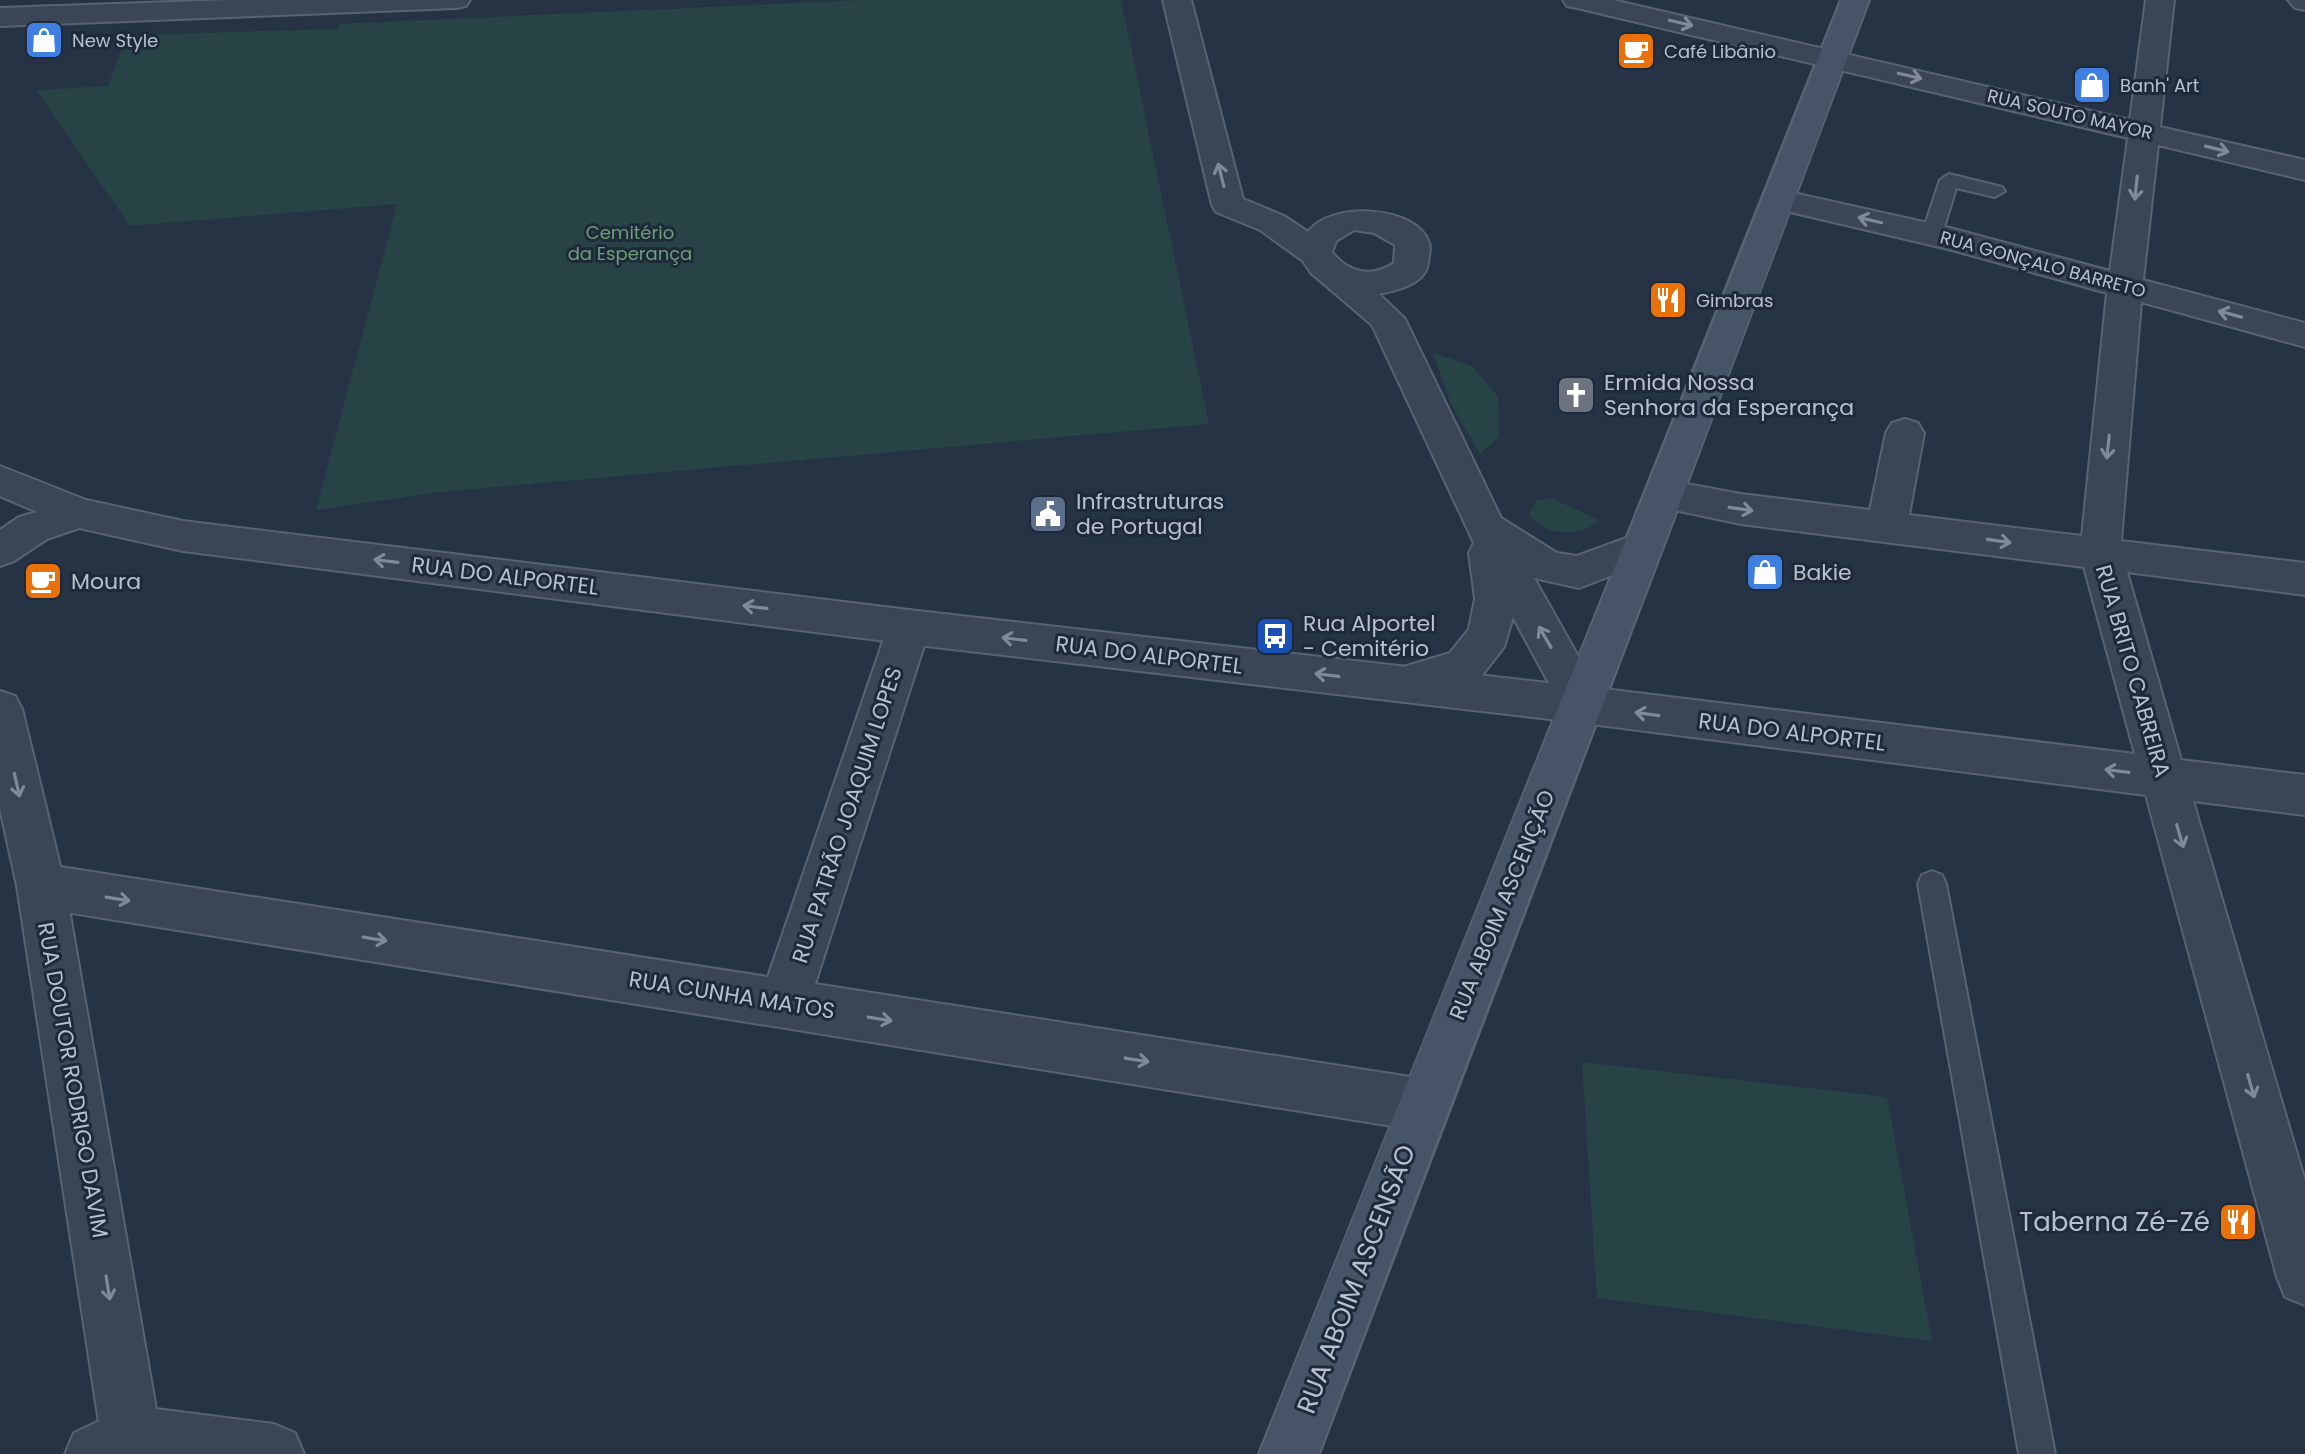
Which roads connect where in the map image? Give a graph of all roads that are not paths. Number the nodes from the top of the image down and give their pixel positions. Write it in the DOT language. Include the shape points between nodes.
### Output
graph roads {
  1 [pos="456,0"];
  2 [pos="1177,0"];
  3 [pos="1577,0"];
  4 [pos="1692,0"];
  5 [pos="1855,0"];
  6 [pos="2160,0"];
  7 [pos="0,17"];
  8 [pos="1839,46"];
  9 [pos="2143,131"];
  10 [pos="2305,170"];
  11 [pos="1995,191"];
  12 [pos="1780,200"];
  13 [pos="1353,220"];
  14 [pos="1272,223"];
  15 [pos="1932,234"];
  16 [pos="1315,253"];
  17 [pos="1414,261"];
  18 [pos="1341,279"];
  19 [pos="2125,286"];
  20 [pos="1387,319"];
  21 [pos="2305,335"];
  22 [pos="1905,433"];
  23 [pos="0,480"];
  24 [pos="1665,495"];
  25 [pos="79,513"];
  26 [pos="1887,526"];
  27 [pos="1485,527"];
  28 [pos="1643,547"];
  29 [pos="0,550"];
  30 [pos="2101,554"];
  31 [pos="2305,579"];
  32 [pos="909,627"];
  33 [pos="1405,684"];
  34 [pos="1583,705"];
  35 [pos="0,709"];
  36 [pos="2163,776"];
  37 [pos="2305,795"];
  38 [pos="1932,884"];
  39 [pos="41,886"];
  40 [pos="784,1004"];
  41 [pos="1423,1105"];
  42 [pos="2305,1276"];
  43 [pos="120,1448"];
  44 [pos="274,1454"];
  45 [pos="1289,1454"];
  46 [pos="2037,1454"];
  1 -- 7 [label="street"];
  14 -- 2 [label="street, one-way" via="1228,205"];
  3 -- 8 [label="street, one-way"];
  4 -- 8 [label="street" via="1806,26"];
  5 -- 8 [label="main road, RUA ABOIM ASCENÇÃO"];
  6 -- 9 [label="street, RUA BRITO CABREIRA"];
  8 -- 9 [label="street, RUA SOUTO MAYOR, one-way"];
  8 -- 12 [label="main road, RUA ABOIM ASCENÇÃO"];
  9 -- 10 [label="street, RUA SOUTO MAYOR, one-way"];
  9 -- 19 [label="street, RUA BRITO CABREIRA, one-way"];
  11 -- 15 [label="lane" via="1949,180"];
  15 -- 12 [label="street, RUA GONÇALO BARRETO, one-way"];
  12 -- 24 [label="main road, RUA ABOIM ASCENÇÃO"];
  13 -- 14 [label="street"];
  13 -- 16 [label="street" via="1330,226 1318,238"];
  13 -- 17 [label="street" via="1400,231 1413,244"];
  14 -- 16 [label="street"];
  15 -- 19 [label="street, RUA GONÇALO BARRETO"];
  16 -- 18 [label="street"];
  17 -- 18 [label="street" via="1401,276 1385,283"];
  17 -- 20 [label="street"];
  18 -- 20 [label="street"];
  21 -- 19 [label="street, RUA GONÇALO BARRETO, one-way"];
  19 -- 30 [label="street, RUA BRITO CABREIRA, one-way"];
  20 -- 27 [label="street"];
  22 -- 26 [label="street"];
  23 -- 25 [label="street, RUA DO ALPORTEL"];
  24 -- 26 [label="street, one-way"];
  24 -- 28 [label="main road, RUA ABOIM ASCENÇÃO"];
  25 -- 29 [label="street" via="33,528"];
  32 -- 25 [label="street, RUA DO ALPORTEL, one-way" via="183,536"];
  26 -- 30 [label="street, one-way"];
  27 -- 28 [label="street" via="1548,567 1579,572"];
  27 -- 33 [label="street" via="1496,599 1489,635 1464,667"];
  34 -- 27 [label="street, one-way"];
  28 -- 34 [label="main road, RUA ABOIM ASCENÇÃO"];
  30 -- 31 [label="street"];
  30 -- 36 [label="street, RUA BRITO CABREIRA"];
  33 -- 32 [label="street, RUA DO ALPORTEL, one-way"];
  32 -- 40 [label="street, RUA PATRÃO JOAQUIM LOPES"];
  33 -- 34 [label="street, RUA DO ALPORTEL"];
  36 -- 34 [label="street, RUA DO ALPORTEL, one-way"];
  34 -- 41 [label="main road, RUA ABOIM ASCENÇÃO"];
  35 -- 39 [label="street, RUA DOUTOR RODRIGO DAVIM, one-way"];
  36 -- 37 [label="street, RUA DO ALPORTEL"];
  36 -- 42 [label="street, RUA BRITO CABREIRA, one-way"];
  38 -- 46 [label="lane"];
  39 -- 40 [label="street, RUA CUNHA MATOS, one-way"];
  39 -- 43 [label="street, RUA DOUTOR RODRIGO DAVIM, one-way"];
  40 -- 41 [label="street, RUA CUNHA MATOS, one-way"];
  41 -- 45 [label="main road, RUA ABOIM ASCENSÃO"];
  43 -- 44 [label="street"];
}
